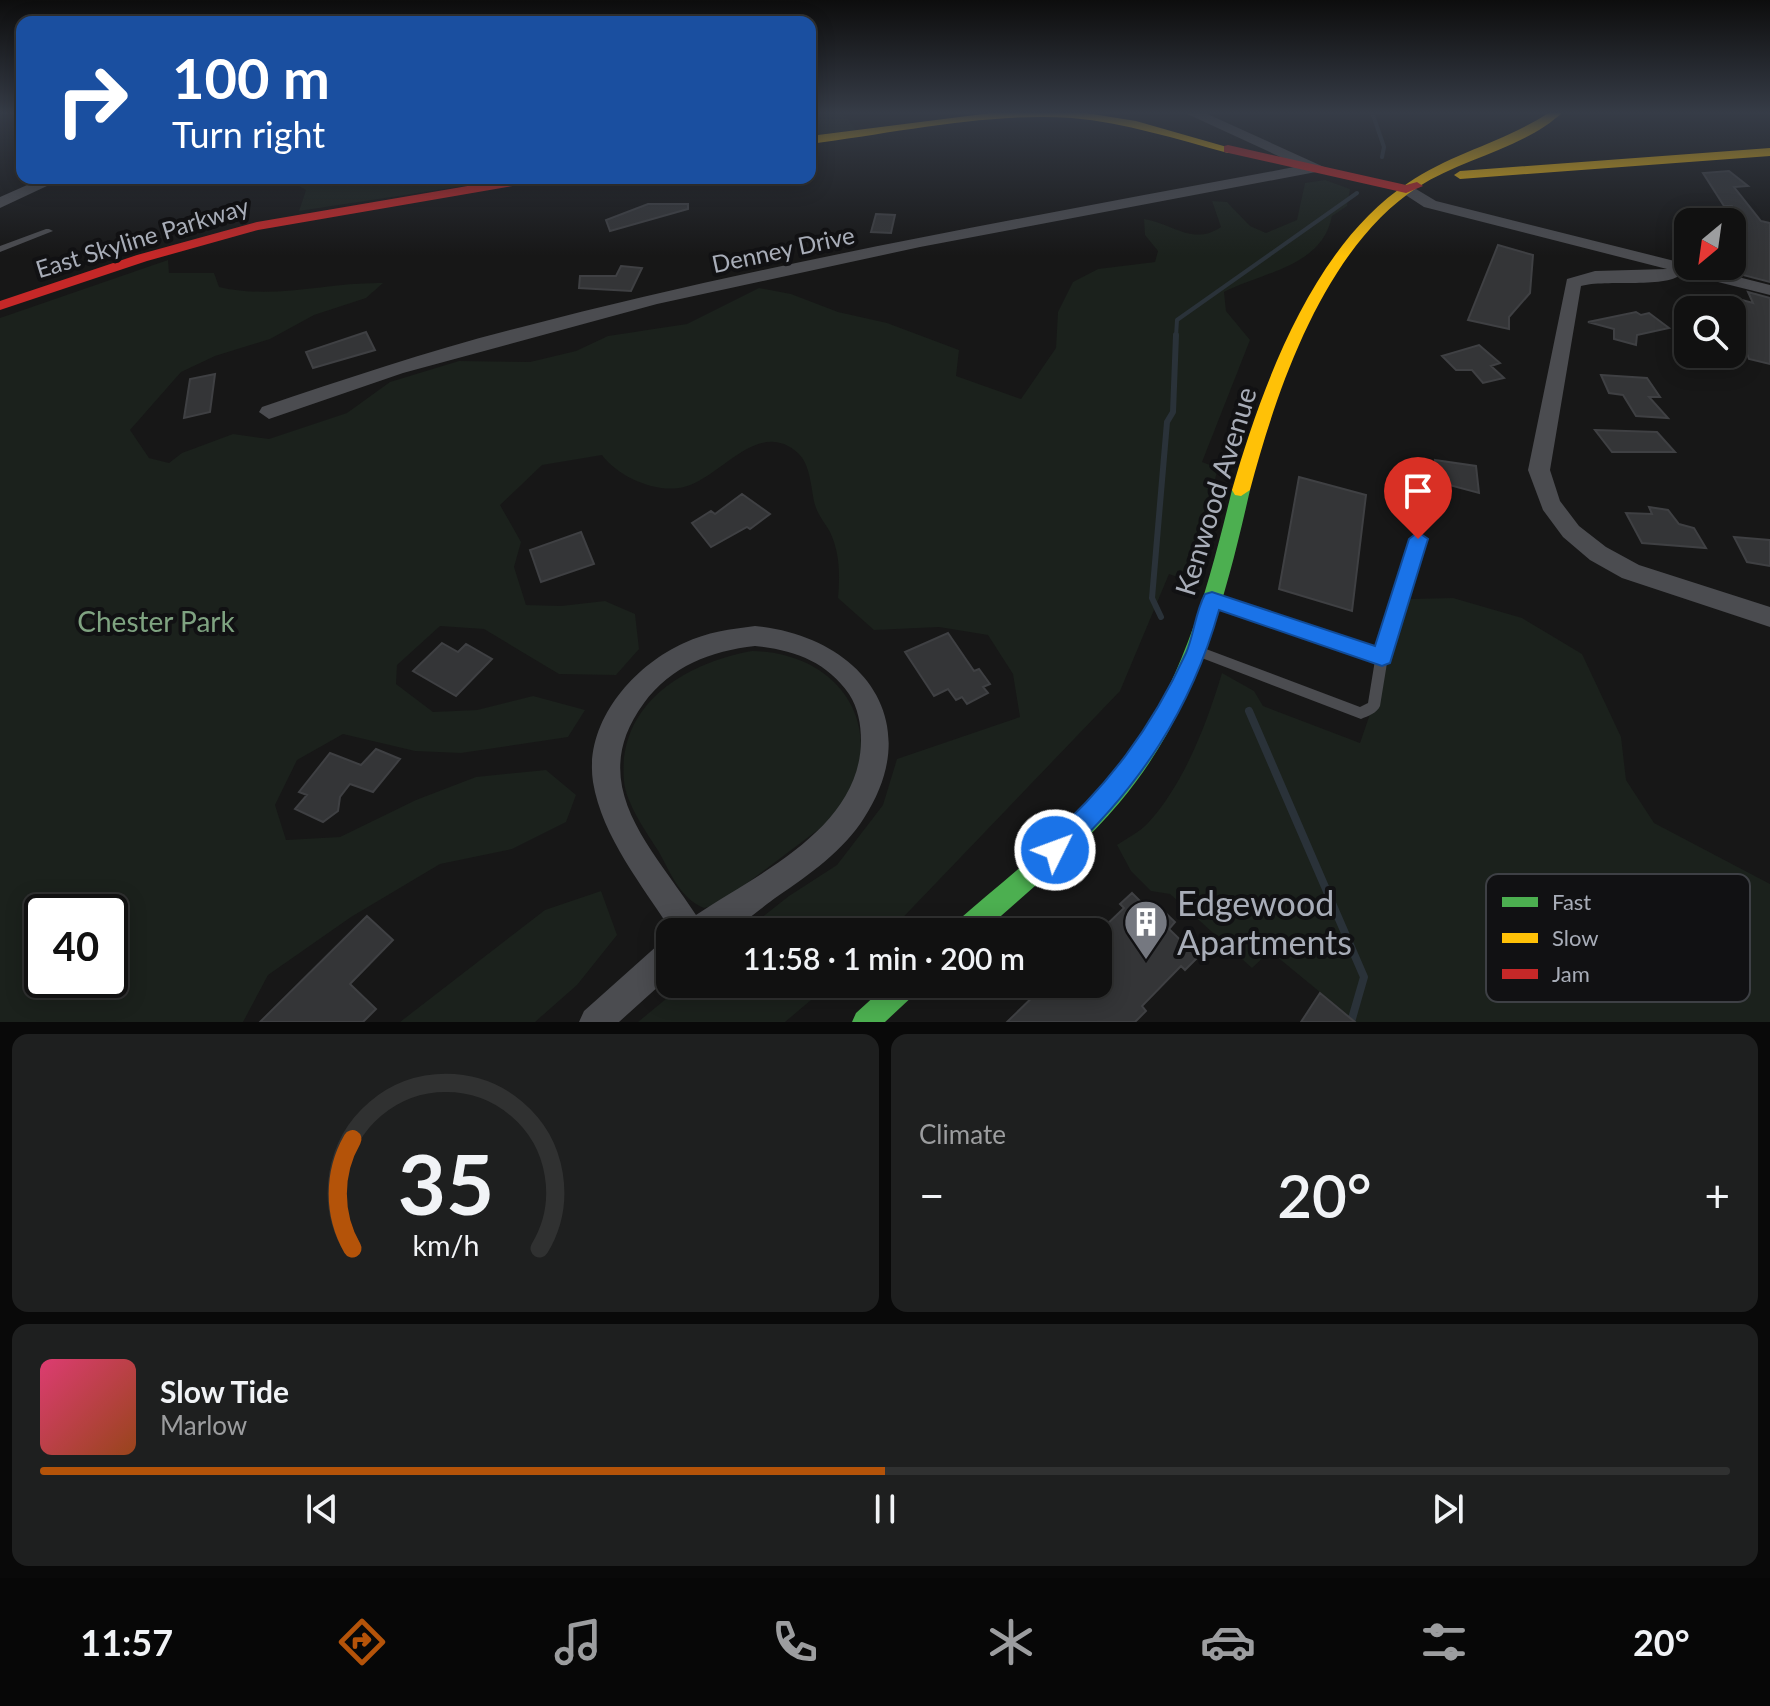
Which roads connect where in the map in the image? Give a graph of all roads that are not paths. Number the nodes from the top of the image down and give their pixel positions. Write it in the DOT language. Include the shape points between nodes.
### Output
graph roads {
  1 [pos="1285,160"];
  2 [pos="1299,160"];
  3 [pos="1472,160"];
  4 [pos="1656,160"];
  5 [pos="1316,167"];
  6 [pos="43,184"];
  7 [pos="501,184"];
  8 [pos="1406,189"];
  9 [pos="0,203"];
  10 [pos="49,231"];
  11 [pos="0,249"];
  12 [pos="1674,265"];
  13 [pos="1674,272"];
  14 [pos="1732,280"];
  15 [pos="1770,290"];
  16 [pos="0,306"];
  17 [pos="269,412"];
  18 [pos="1418,539"];
  19 [pos="1212,600"];
  20 [pos="1770,617"];
  21 [pos="1197,651"];
  22 [pos="1382,657"];
  23 [pos="681,918"];
  24 [pos="717,918"];
  25 [pos="979,918"];
  26 [pos="656,968"];
  27 [pos="892,998"];
  28 [pos="595,1022"];
  29 [pos="865,1022"];
  1 -- 5 [label="street"];
  2 -- 5 [label="street"];
  3 -- 8 [label="street, Kenwood Avenue"];
  4 -- 8 [label="street" via="1473,172"];
  5 -- 8 [label="street"];
  5 -- 17 [label="street, Denney Drive" via="639,305 370,375"];
  6 -- 9 [label="street"];
  7 -- 16 [label="street, East Skyline Parkway" via="257,226"];
  8 -- 12 [label="street" via="1430,204"];
  8 -- 19 [label="street, Kenwood Avenue" via="1364,230 1303,325 1257,431"];
  10 -- 11 [label="lane"];
  13 -- 20 [label="street" via="1655,278 1581,278 1570,290 1539,470 1543,491 1582,543 1635,574"];
  14 -- 15 [label="street"];
  18 -- 22 [label="lane"];
  19 -- 21 [label="street, Kenwood Avenue"];
  19 -- 22 [label="lane"];
  21 -- 22 [label="lane" via="1361,713 1374,706"];
  21 -- 25 [label="street, Kenwood Avenue" via="1154,737 1100,808"];
  23 -- 24 [label="street" via="609,796 605,763 610,734 631,698 661,666 698,647 737,636 810,645 860,686 874,723 875,759 847,819 802,860"];
  26 -- 28 [label="street"];
  27 -- 29 [label="street"];
}
